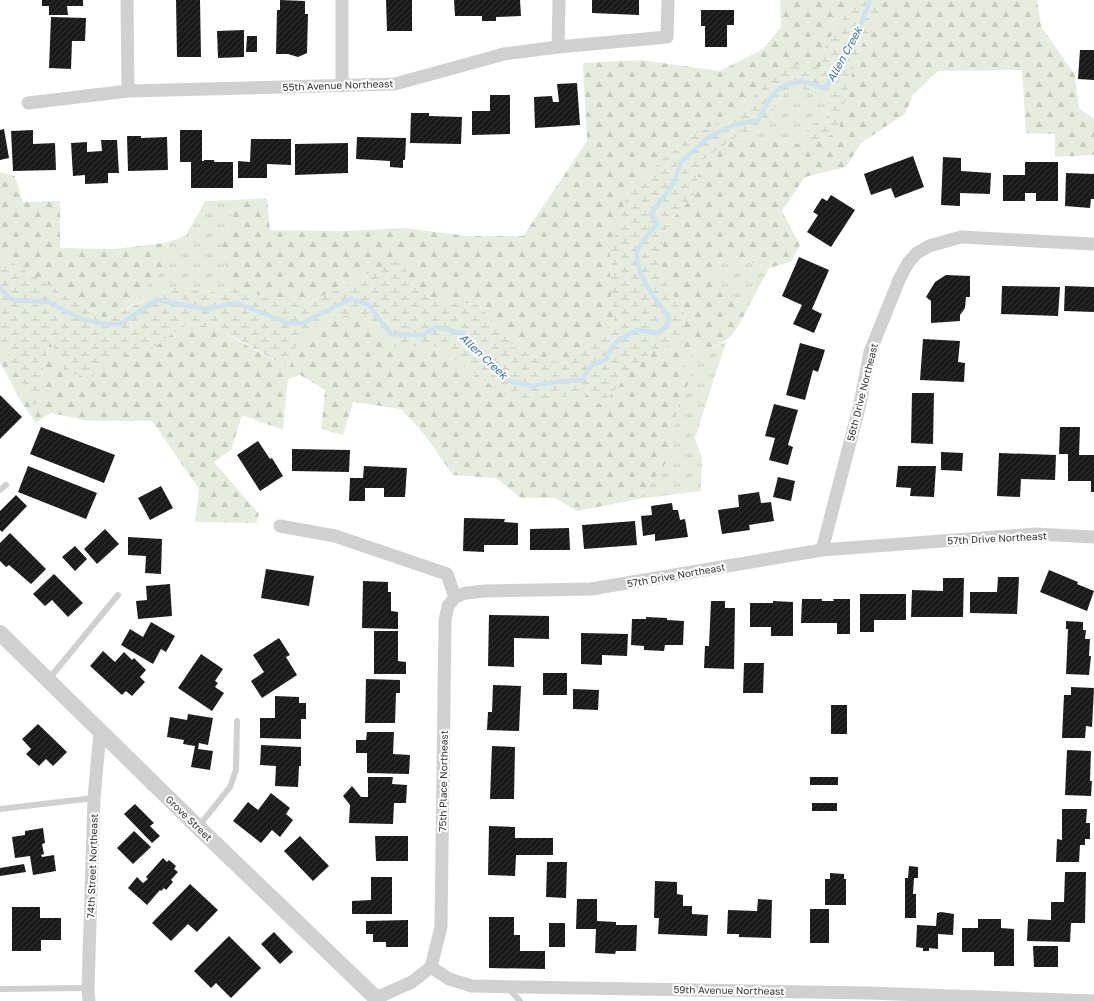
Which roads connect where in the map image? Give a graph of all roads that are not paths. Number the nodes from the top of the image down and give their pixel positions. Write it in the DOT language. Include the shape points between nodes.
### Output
graph roads {
  1 [pos="127,0"];
  2 [pos="342,0"];
  3 [pos="559,0"];
  4 [pos="668,0"];
  5 [pos="558,47"];
  6 [pos="342,86"];
  7 [pos="128,91"];
  8 [pos="28,104"];
  9 [pos="1094,244"];
  10 [pos="6,485"];
  11 [pos="0,490"];
  12 [pos="280,526"];
  13 [pos="1094,537"];
  14 [pos="822,550"];
  15 [pos="118,594"];
  16 [pos="455,597"];
  17 [pos="0,633"];
  18 [pos="47,681"];
  19 [pos="237,721"];
  20 [pos="100,732"];
  21 [pos="94,798"];
  22 [pos="0,809"];
  23 [pos="198,827"];
  24 [pos="431,967"];
  25 [pos="505,986"];
  26 [pos="0,989"];
  27 [pos="88,995"];
  28 [pos="868,997"];
  29 [pos="378,999"];
  30 [pos="1041,1000"];
  31 [pos="520,1001"];
  32 [pos="1094,1001"];
  1 -- 7 [label="street"];
  2 -- 6 [label="street"];
  3 -- 5 [label="street"];
  4 -- 5 [label="street, 55th Avenue Northeast" via="667,37"];
  5 -- 6 [label="street, 55th Avenue Northeast" via="504,54 395,84"];
  6 -- 7 [label="street, 55th Avenue Northeast"];
  7 -- 8 [label="street, 55th Avenue Northeast"];
  9 -- 14 [label="street, 56th Drive Northeast" via="961,237 929,246 908,264 870,352 860,404"];
  10 -- 11 [label="lane"];
  12 -- 16 [label="street" via="335,536 447,574"];
  13 -- 14 [label="street, 57th Drive Northeast" via="1034,534"];
  14 -- 16 [label="street, 57th Drive Northeast" via="591,589 485,591"];
  15 -- 18 [label="lane"];
  16 -- 24 [label="street, 75th Place Northeast" via="448,606 445,620 441,927"];
  17 -- 18 [label="street, Grove Street"];
  18 -- 20 [label="street, Grove Street"];
  19 -- 23 [label="lane" via="236,770 230,787"];
  20 -- 21 [label="street, 74th Street Northeast"];
  20 -- 23 [label="street, Grove Street"];
  21 -- 22 [label="lane"];
  21 -- 27 [label="street, 74th Street Northeast"];
  23 -- 29 [label="street, Grove Street"];
  24 -- 25 [label="street, 59th Avenue Northeast" via="449,979 472,986"];
  24 -- 29 [label="street" via="412,982"];
  25 -- 28 [label="street, 59th Avenue Northeast"];
  25 -- 31 [label="lane"];
  26 -- 27 [label="lane"];
  28 -- 30 [label="street, 59th Avenue Northeast"];
  30 -- 32 [label="street, 59th Avenue Northeast"];
}
